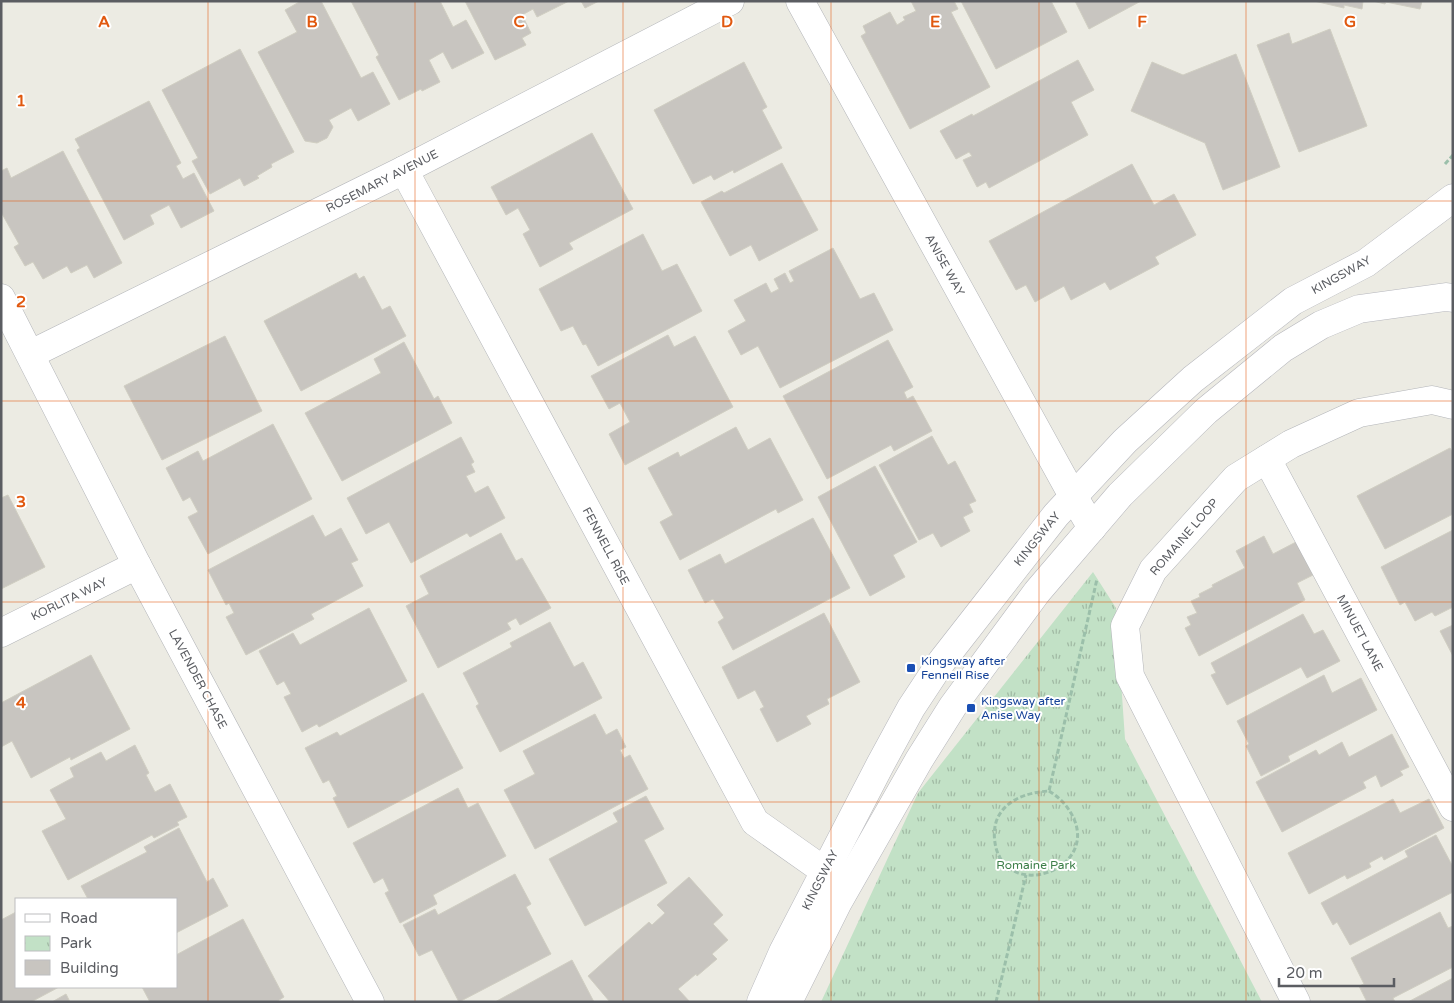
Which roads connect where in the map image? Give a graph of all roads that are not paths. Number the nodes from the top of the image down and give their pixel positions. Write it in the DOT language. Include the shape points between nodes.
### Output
graph roads {
  1 [pos="730,1"];
  2 [pos="800,1"];
  3 [pos="404,170"];
  4 [pos="1453,198"];
  5 [pos="1,298"];
  6 [pos="1453,298"];
  7 [pos="31,354"];
  8 [pos="1453,405"];
  9 [pos="1268,459"];
  10 [pos="1074,497"];
  11 [pos="1092,528"];
  12 [pos="137,565"];
  13 [pos="1,632"];
  14 [pos="1453,807"];
  15 [pos="824,872"];
  16 [pos="847,886"];
  17 [pos="370,1002"];
  18 [pos="761,1002"];
  19 [pos="788,1002"];
  20 [pos="1296,1002"];
  1 -- 3 [label="street, ROSEMARY AVENUE"];
  2 -- 10 [label="street, ANISE WAY"];
  3 -- 7 [label="street, ROSEMARY AVENUE"];
  3 -- 15 [label="street, FENNELL RISE" via="755,822"];
  4 -- 10 [label="street, KINGSWAY" via="1366,263 1293,302 1193,379 1125,442"];
  5 -- 7 [label="street, LAVENDER CHASE"];
  6 -- 11 [label="street, KINGSWAY" via="1359,309 1321,325 1283,348 1206,411 1120,495"];
  7 -- 12 [label="street, LAVENDER CHASE"];
  8 -- 9 [label="street, ROMAINE LOOP" via="1432,400 1359,413 1291,444"];
  9 -- 14 [label="street, MINUET LANE"];
  9 -- 20 [label="street, ROMAINE LOOP" via="1236,478 1153,570 1125,626 1130,676"];
  10 -- 11 [label="street, ANISE WAY"];
  10 -- 15 [label="street, KINGSWAY" via="942,661 911,708"];
  11 -- 16 [label="street, KINGSWAY" via="1038,592 953,706"];
  12 -- 13 [label="street, KORLITA WAY"];
  12 -- 17 [label="street, LAVENDER CHASE"];
  15 -- 16 [label="street, FENNELL RISE"];
  15 -- 18 [label="street, KINGSWAY"];
  16 -- 19 [label="street, KINGSWAY"];
}
